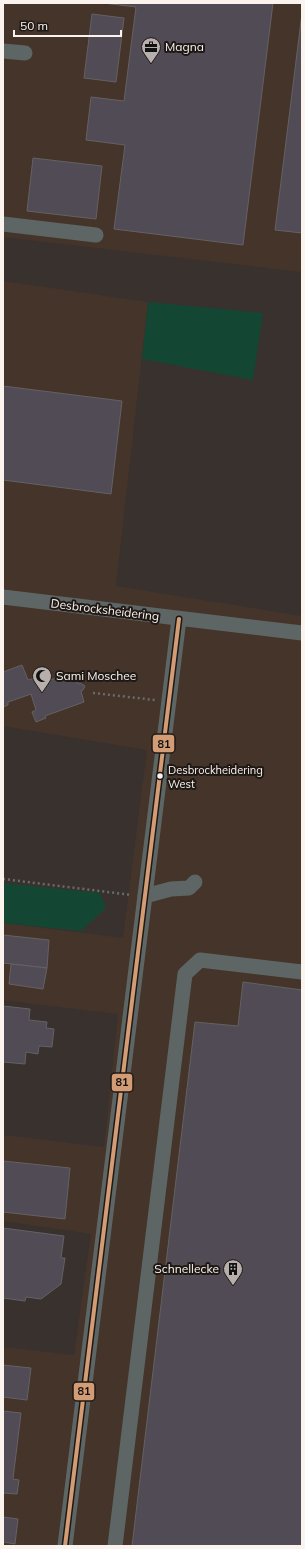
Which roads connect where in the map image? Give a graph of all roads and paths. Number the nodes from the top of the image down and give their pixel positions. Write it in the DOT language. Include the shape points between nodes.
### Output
graph roads {
  1 [pos="3,51"];
  2 [pos="25,53"];
  3 [pos="3,224"];
  4 [pos="96,235"];
  5 [pos="3,597"];
  6 [pos="179,619"];
  7 [pos="302,633"];
  8 [pos="94,693"];
  9 [pos="168,701"];
  10 [pos="3,879"];
  11 [pos="195,882"];
  12 [pos="144,896"];
  13 [pos="302,972"];
  14 [pos="65,1546"];
  15 [pos="115,1546"];
  1 -- 2 [label="street"];
  3 -- 4 [label="street"];
  5 -- 6 [label="street, Desbrocksheidering"];
  6 -- 7 [label="street, Desbrocksheidering"];
  6 -- 9 [label="street"];
  8 -- 9 [label="path"];
  9 -- 12 [label="street"];
  10 -- 12 [label="path"];
  11 -- 12 [label="street" via="189,888 166,890"];
  12 -- 14 [label="street"];
  13 -- 15 [label="street" via="200,960 185,974"];
}
